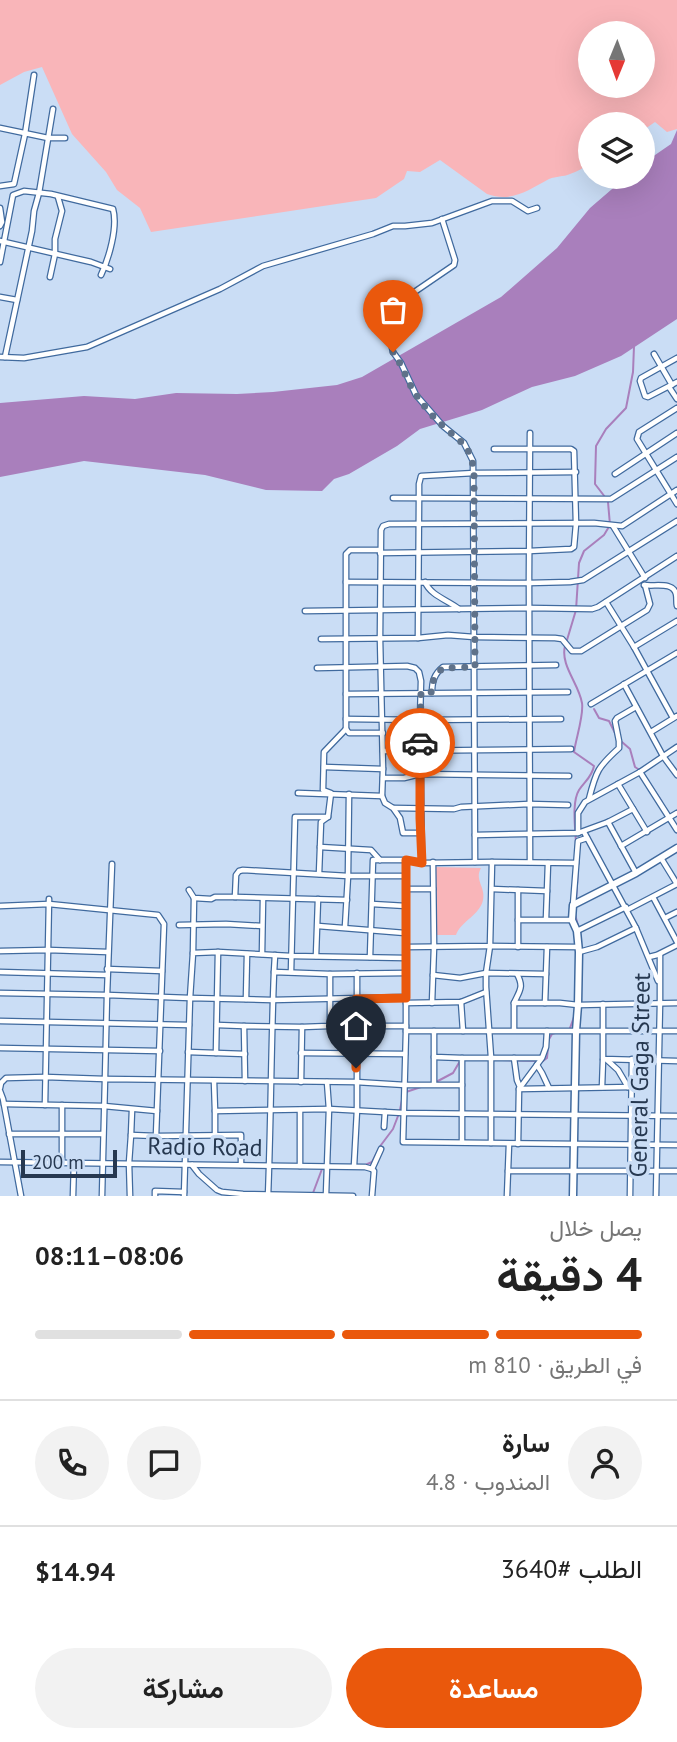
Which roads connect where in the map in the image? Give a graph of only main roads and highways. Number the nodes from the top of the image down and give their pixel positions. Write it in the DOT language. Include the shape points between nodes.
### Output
graph roads {
  1 [pos="677,848"];
  2 [pos="573,1196"];
  1 -- 2 [label="main road" via="573,905 579,950"];
}
